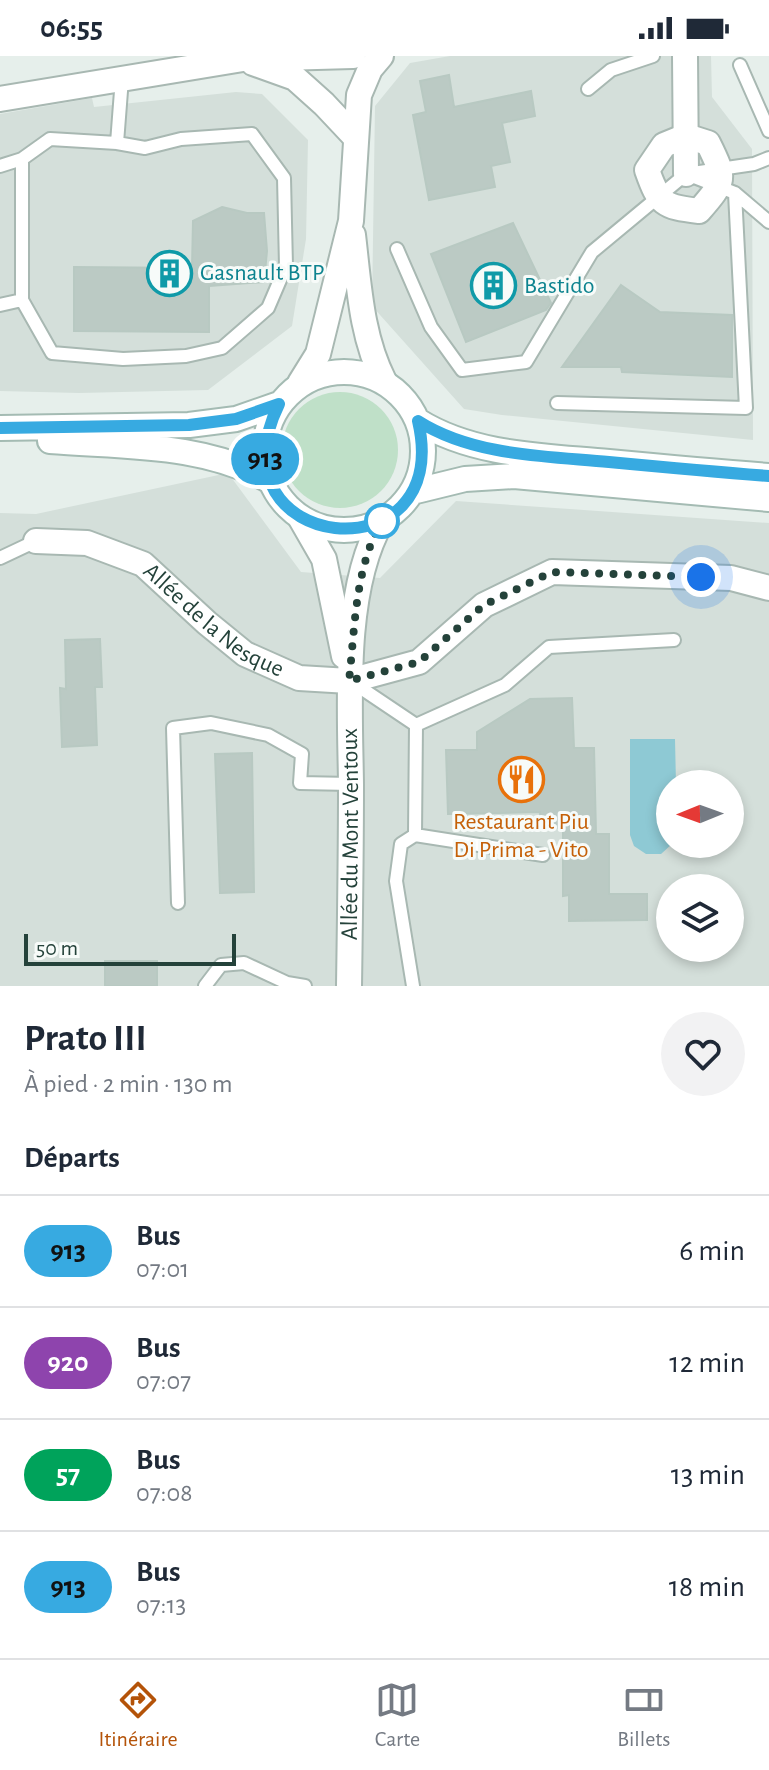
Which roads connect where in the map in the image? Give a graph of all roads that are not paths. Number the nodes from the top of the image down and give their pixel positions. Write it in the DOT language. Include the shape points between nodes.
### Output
graph roads {
  1 [pos="353,56"];
  2 [pos="381,56"];
  3 [pos="653,56"];
  4 [pos="685,56"];
  5 [pos="243,59"];
  6 [pos="740,65"];
  7 [pos="122,78"];
  8 [pos="588,89"];
  9 [pos="0,99"];
  10 [pos="769,131"];
  11 [pos="686,136"];
  12 [pos="356,138"];
  13 [pos="117,143"];
  14 [pos="769,158"];
  15 [pos="22,159"];
  16 [pos="0,166"];
  17 [pos="686,174"];
  18 [pos="725,183"];
  19 [pos="657,198"];
  20 [pos="351,221"];
  21 [pos="769,222"];
  22 [pos="397,249"];
  23 [pos="22,300"];
  24 [pos="0,305"];
  25 [pos="384,381"];
  26 [pos="300,383"];
  27 [pos="557,403"];
  28 [pos="279,404"];
  29 [pos="418,421"];
  30 [pos="0,428"];
  31 [pos="0,437"];
  32 [pos="769,476"];
  33 [pos="270,481"];
  34 [pos="412,492"];
  35 [pos="769,499"];
  36 [pos="301,519"];
  37 [pos="382,521"];
  38 [pos="36,541"];
  39 [pos="0,558"];
  40 [pos="769,588"];
  41 [pos="674,640"];
  42 [pos="349,681"];
  43 [pos="416,725"];
  44 [pos="351,784"];
  45 [pos="415,835"];
  46 [pos="543,855"];
  47 [pos="178,903"];
  48 [pos="205,986"];
  49 [pos="305,986"];
  50 [pos="349,986"];
  51 [pos="413,986"];
  1 -- 5 [label="street"];
  2 -- 12 [label="street" via="359,95"];
  3 -- 8 [label="lane" via="611,70"];
  4 -- 11 [label="street"];
  5 -- 7 [label="street"];
  5 -- 12 [label="street" via="295,78"];
  6 -- 10 [label="lane"];
  7 -- 9 [label="street"];
  7 -- 13 [label="lane"];
  11 -- 17 [label="street"];
  11 -- 18 [label="street" via="708,143"];
  11 -- 19 [label="street" via="664,145 647,170"];
  12 -- 20 [label="street"];
  13 -- 15 [label="lane" via="50,139"];
  13 -- 23 [label="lane" via="145,148 181,139 252,134 284,178 286,266 268,308 222,348 123,359 52,353"];
  14 -- 18 [label="lane"];
  15 -- 16 [label="lane"];
  15 -- 23 [label="lane"];
  17 -- 18 [label="lane"];
  17 -- 19 [label="lane"];
  18 -- 19 [label="street" via="699,211 672,208"];
  18 -- 21 [label="lane"];
  18 -- 27 [label="lane" via="746,408"];
  19 -- 22 [label="lane" via="592,252 526,362 462,370 431,327"];
  20 -- 25 [label="street" via="365,332"];
  20 -- 26 [label="street" via="318,354"];
  23 -- 24 [label="lane"];
  25 -- 26 [label="street" via="356,372 327,372"];
  25 -- 29 [label="street" via="404,398"];
  26 -- 28 [label="street"];
  28 -- 30 [label="street" via="236,419 189,425"];
  28 -- 33 [label="street" via="267,428 264,455"];
  29 -- 32 [label="street" via="458,440 511,452"];
  29 -- 34 [label="street" via="421,469"];
  31 -- 33 [label="street" via="187,452 245,467"];
  33 -- 36 [label="street"];
  34 -- 35 [label="street" via="465,479 514,476"];
  34 -- 37 [label="street"];
  36 -- 37 [label="street" via="328,529 356,530"];
  36 -- 42 [label="street, Allée du Mont Ventoux" via="324,559"];
  37 -- 42 [label="street, Allée du Mont Ventoux" via="370,541 359,586"];
  38 -- 39 [label="lane"];
  38 -- 42 [label="street, Allée de la Nesque" via="87,543 143,564 245,654 299,678"];
  40 -- 42 [label="street, Allée de la Nesque" via="731,578 552,572 484,605 419,662"];
  41 -- 43 [label="lane" via="549,647 505,685"];
  42 -- 43 [label="lane"];
  42 -- 44 [label="street, Allée du Mont Ventoux"];
  43 -- 45 [label="lane"];
  44 -- 47 [label="lane" via="300,783 302,754 268,735 211,723 173,728"];
  44 -- 50 [label="street, Allée du Mont Ventoux"];
  45 -- 46 [label="lane"];
  45 -- 51 [label="lane" via="401,844 396,881"];
  48 -- 49 [label="lane" via="221,965 244,963"];
}
